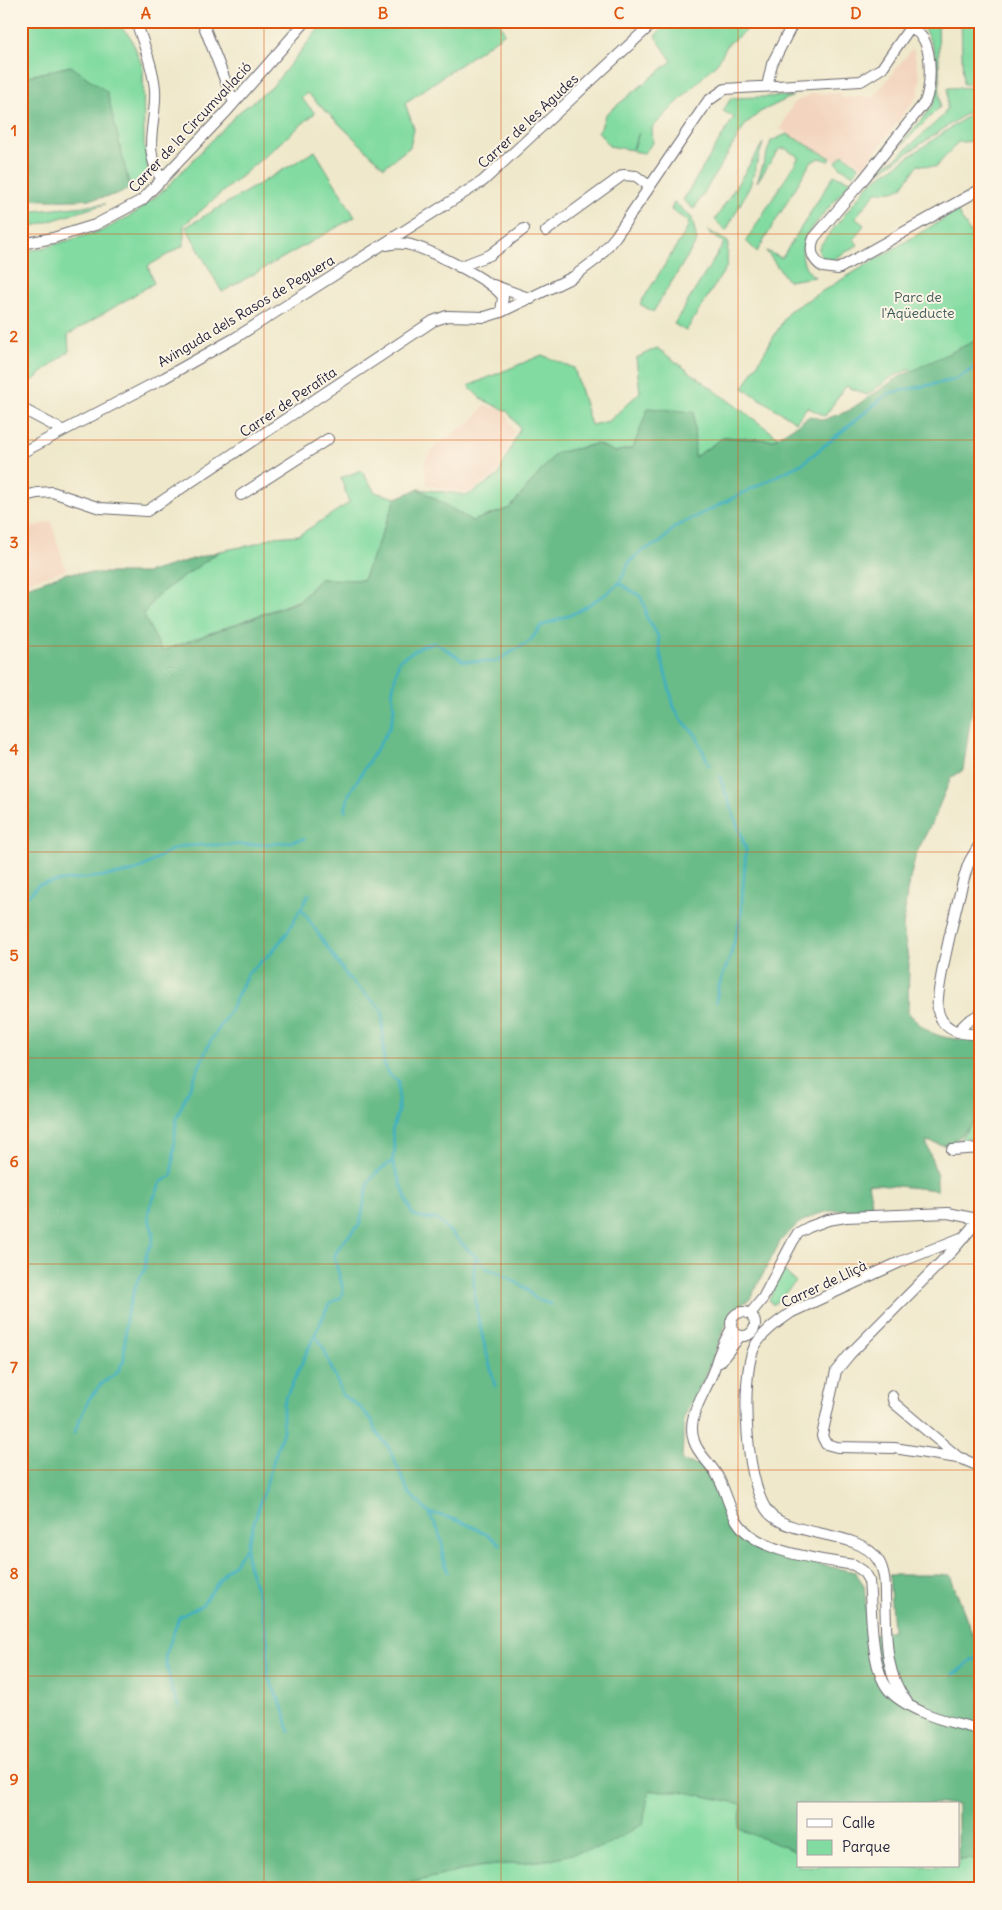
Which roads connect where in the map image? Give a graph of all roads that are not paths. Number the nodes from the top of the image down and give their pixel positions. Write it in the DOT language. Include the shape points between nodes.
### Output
graph roads {
  1 [pos="136,21"];
  2 [pos="306,21"];
  3 [pos="655,21"];
  4 [pos="794,21"];
  5 [pos="203,22"];
  6 [pos="911,24"];
  7 [pos="767,86"];
  8 [pos="234,103"];
  9 [pos="162,180"];
  10 [pos="649,186"];
  11 [pos="981,188"];
  12 [pos="410,229"];
  13 [pos="524,230"];
  14 [pos="546,231"];
  15 [pos="21,244"];
  16 [pos="377,246"];
  17 [pos="420,248"];
  18 [pos="459,266"];
  19 [pos="493,285"];
  20 [pos="531,298"];
  21 [pos="501,312"];
  22 [pos="21,408"];
  23 [pos="62,430"];
  24 [pos="328,439"];
  25 [pos="21,452"];
  26 [pos="241,495"];
  27 [pos="21,497"];
  28 [pos="981,842"];
  29 [pos="981,1013"];
  30 [pos="958,1032"];
  31 [pos="981,1034"];
  32 [pos="981,1148"];
  33 [pos="952,1150"];
  34 [pos="979,1218"];
  35 [pos="961,1238"];
  36 [pos="750,1314"];
  37 [pos="732,1328"];
  38 [pos="743,1336"];
  39 [pos="754,1347"];
  40 [pos="715,1366"];
  41 [pos="892,1396"];
  42 [pos="964,1459"];
  43 [pos="981,1467"];
  44 [pos="907,1702"];
  45 [pos="981,1730"];
  1 -- 9 [label="street" via="155,90 151,140 153,165"];
  2 -- 8 [label="street, Carrer de la Circumval·lació"];
  3 -- 12 [label="street, Carrer de les Agudes" via="483,181"];
  4 -- 7 [label="street" via="772,64"];
  5 -- 8 [label="street"];
  6 -- 7 [label="street" via="882,68 868,79"];
  6 -- 11 [label="street" via="925,41 930,76 928,94 814,238 812,254 823,267 838,268"];
  7 -- 10 [label="street" via="725,89 708,101"];
  8 -- 9 [label="street, Carrer de la Circumval·lació"];
  9 -- 15 [label="street, Carrer de la Circumval·lació" via="142,200 120,214 53,238"];
  10 -- 14 [label="street" via="636,176 623,175"];
  10 -- 20 [label="street" via="597,259 573,277"];
  12 -- 16 [label="street, Avinguda dels Rasos de Peguera"];
  12 -- 17 [label="street" via="410,237"];
  13 -- 18 [label="street" via="490,255"];
  16 -- 17 [label="street, Avinguda dels Rasos de Peguera" via="397,243"];
  16 -- 23 [label="street, Avinguda dels Rasos de Peguera" via="235,338"];
  17 -- 18 [label="street, Avinguda dels Rasos de Peguera"];
  18 -- 19 [label="street, Avinguda dels Rasos de Peguera"];
  19 -- 20 [label="street, Avinguda dels Rasos de Peguera"];
  19 -- 21 [label="street" via="502,297"];
  20 -- 21 [label="street"];
  21 -- 27 [label="street, Carrer de Perafita" via="485,317 447,316 433,321 147,511 100,508 52,492"];
  22 -- 23 [label="street"];
  23 -- 25 [label="street, Avinguda dels Rasos de Peguera"];
  24 -- 26 [label="street"];
  28 -- 30 [label="street" via="968,865 939,994 938,1010 942,1020"];
  29 -- 30 [label="street"];
  30 -- 31 [label="street"];
  32 -- 33 [label="street"];
  34 -- 35 [label="street"];
  34 -- 36 [label="street" via="948,1213 846,1217 809,1227 792,1241 763,1298"];
  35 -- 39 [label="street, Carrer de Lliçà" via="907,1258 792,1312"];
  35 -- 42 [label="street" via="836,1371 822,1436 826,1444 838,1447 894,1448"];
  36 -- 37 [label="street" via="736,1314"];
  36 -- 38 [label="street" via="755,1320 755,1328"];
  37 -- 38 [label="street"];
  37 -- 40 [label="street"];
  38 -- 39 [label="street"];
  38 -- 40 [label="street"];
  39 -- 44 [label="street, Carrer de Lliçà" via="748,1371 747,1413 750,1461 758,1493 770,1515 782,1522 865,1547 878,1560 884,1580 888,1655 899,1691"];
  40 -- 44 [label="street" via="693,1422 695,1444 714,1469 737,1520 756,1540 774,1548 854,1565 863,1571 868,1581 882,1678 895,1696"];
  41 -- 42 [label="street" via="900,1409"];
  42 -- 43 [label="street"];
  44 -- 45 [label="street" via="929,1715"];
}
